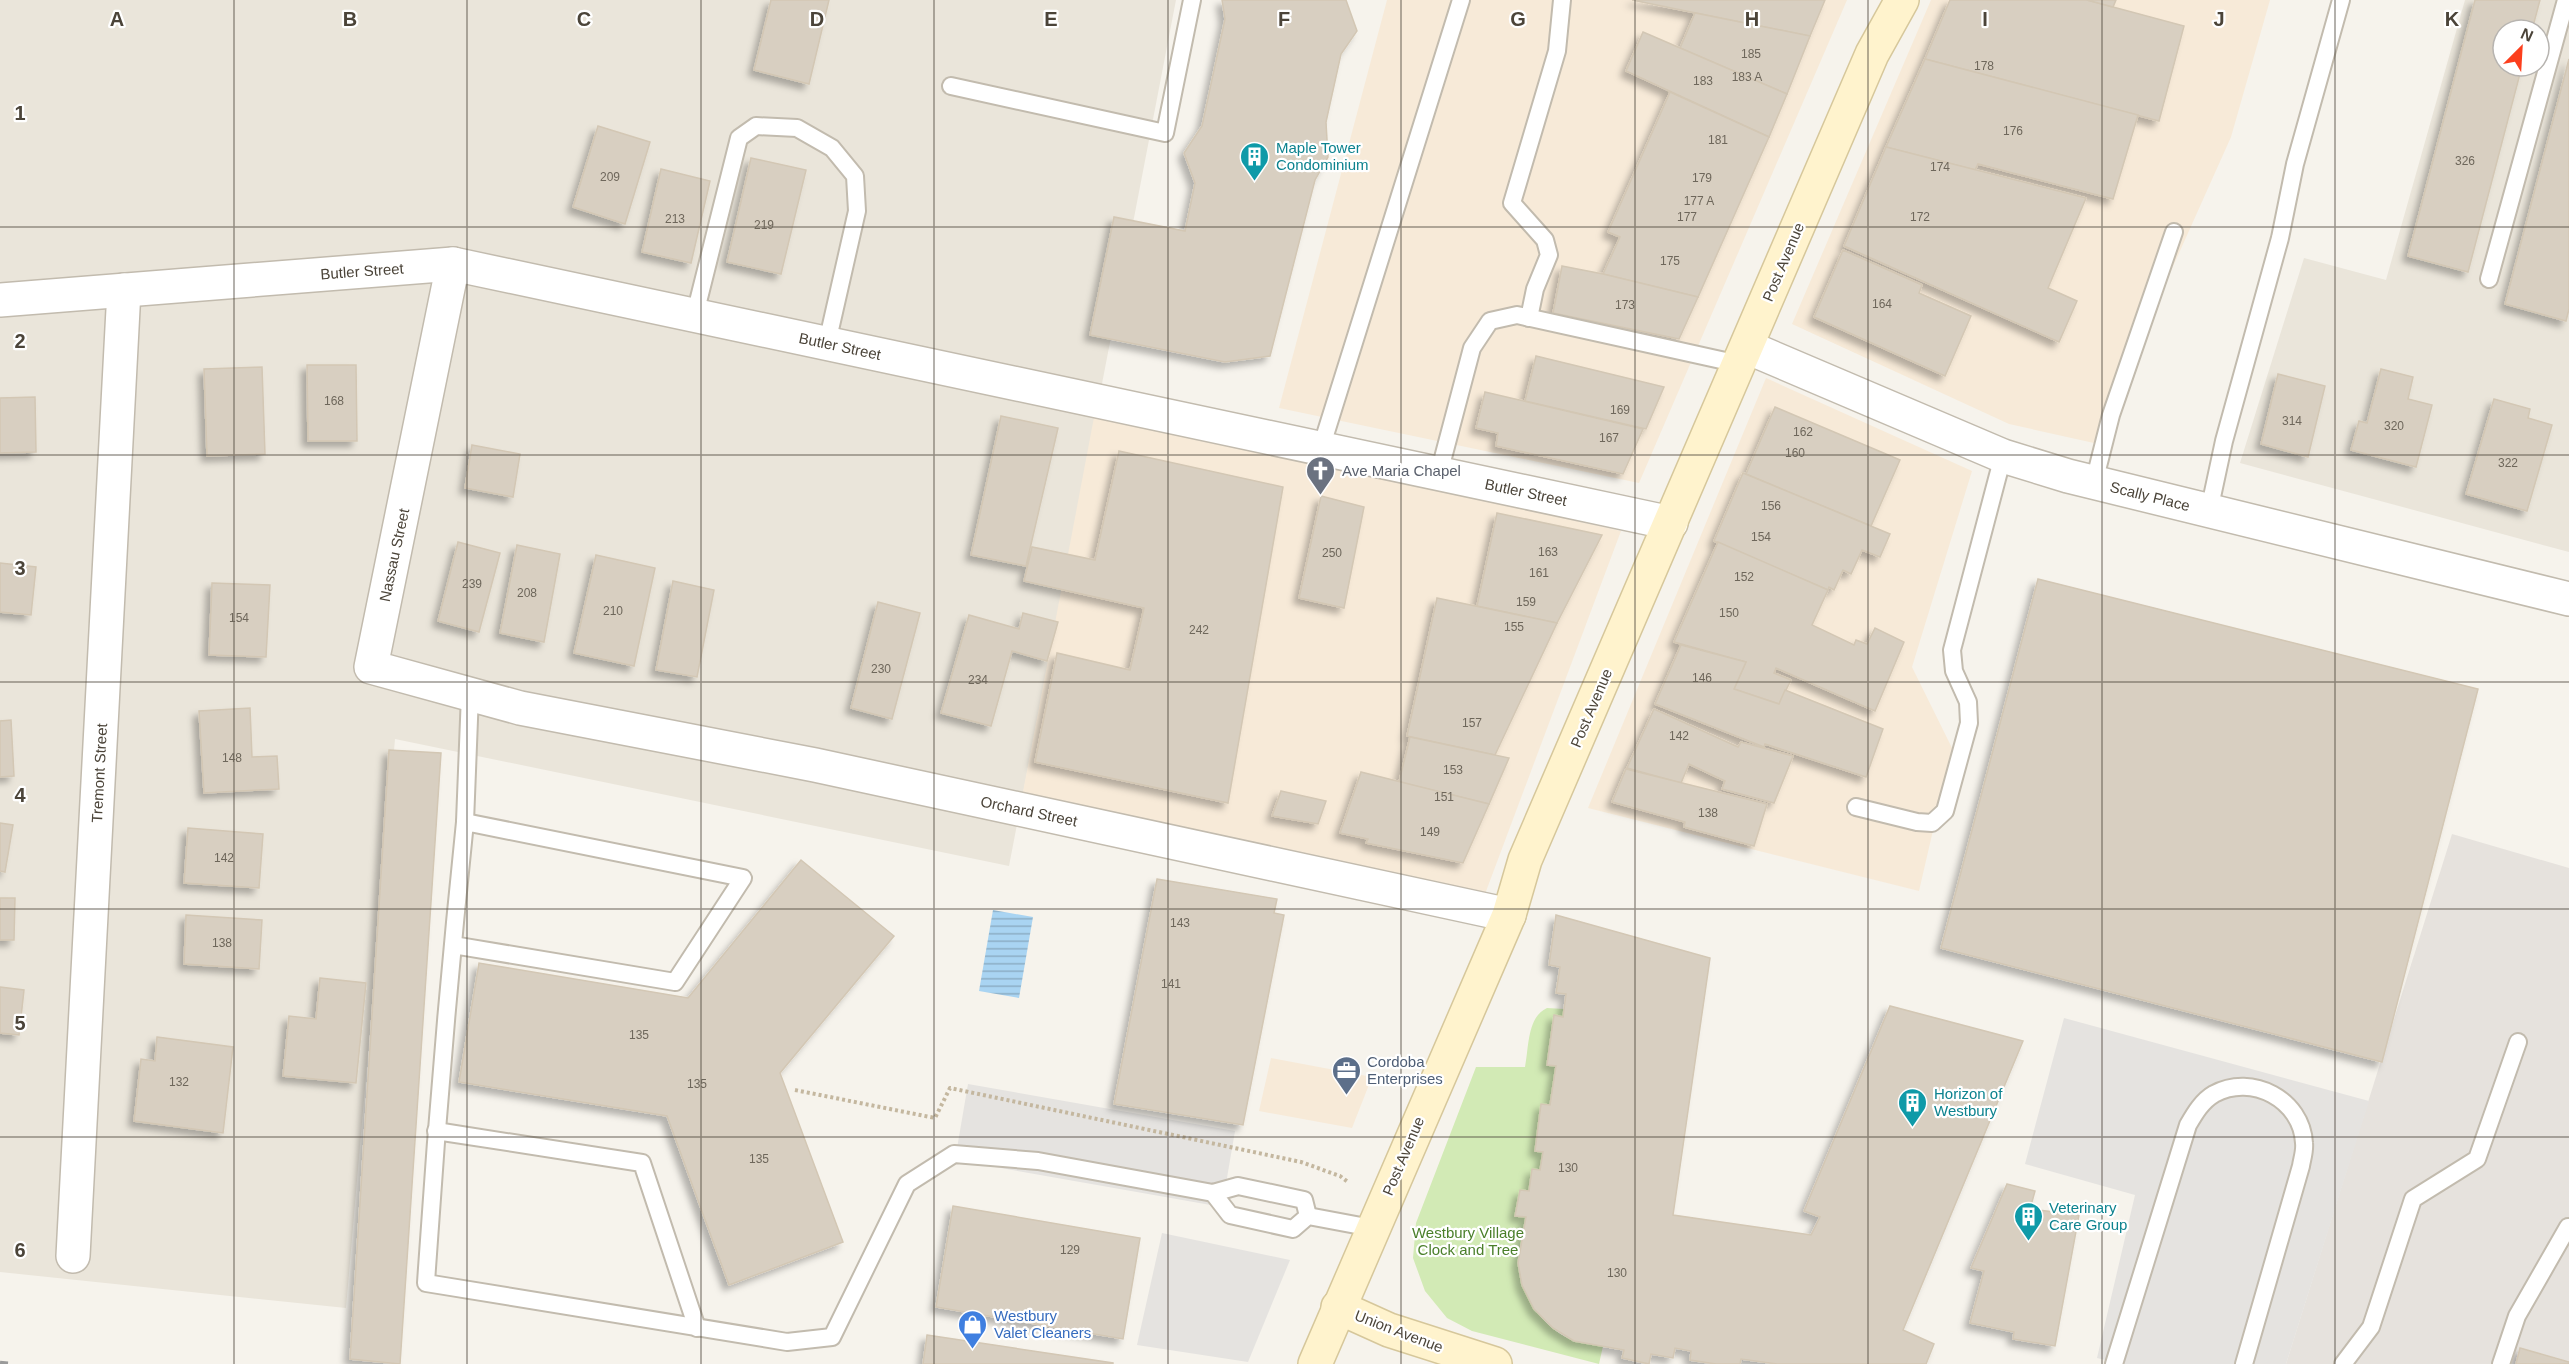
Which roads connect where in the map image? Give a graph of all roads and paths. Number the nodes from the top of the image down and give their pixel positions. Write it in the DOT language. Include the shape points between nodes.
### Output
graph roads {
  1 [pos="1192,0"];
  2 [pos="1461,0"];
  3 [pos="1562,0"];
  4 [pos="1880,0"];
  5 [pos="1902,0"];
  6 [pos="2341,0"];
  7 [pos="2566,0"];
  8 [pos="1872,54"];
  9 [pos="951,86"];
  10 [pos="2174,232"];
  11 [pos="453,264"];
  12 [pos="2489,279"];
  13 [pos="124,290"];
  14 [pos="0,300"];
  15 [pos="695,314"];
  16 [pos="1529,318"];
  17 [pos="827,343"];
  18 [pos="1743,356"];
  19 [pos="1321,448"];
  20 [pos="2003,456"];
  21 [pos="1439,473"];
  22 [pos="2094,482"];
  23 [pos="2210,511"];
  24 [pos="1671,523"];
  25 [pos="2569,599"];
  26 [pos="470,694"];
  27 [pos="547,713"];
  28 [pos="1856,807"];
  29 [pos="465,822"];
  30 [pos="1509,915"];
  31 [pos="453,945"];
  32 [pos="2518,1042"];
  33 [pos="795,1090"];
  34 [pos="436,1131"];
  35 [pos="1348,1182"];
  36 [pos="1214,1193"];
  37 [pos="1308,1216"];
  38 [pos="2568,1227"];
  39 [pos="1372,1228"];
  40 [pos="73,1256"];
  41 [pos="1338,1307"];
  42 [pos="697,1328"];
  43 [pos="1315,1364"];
  44 [pos="1496,1364"];
  45 [pos="2114,1364"];
  46 [pos="2244,1364"];
  47 [pos="2343,1364"];
  48 [pos="2501,1364"];
  1 -- 9 [label="lane" via="1165,133"];
  2 -- 19 [label="lane"];
  3 -- 16 [label="lane" via="1557,51 1512,203 1545,240 1549,255 1535,289"];
  4 -- 8 [label="main road, Post Avenue"];
  5 -- 8 [label="main road, Post Avenue"];
  6 -- 23 [label="lane" via="2295,164 2280,238 2224,441"];
  7 -- 12 [label="lane"];
  8 -- 18 [label="main road, Post Avenue"];
  10 -- 22 [label="lane" via="2111,415"];
  11 -- 13 [label="street, Butler Street"];
  11 -- 15 [label="street, Butler Street"];
  11 -- 26 [label="street, Nassau Street" via="371,667"];
  13 -- 14 [label="street, Butler Street"];
  13 -- 40 [label="street, Tremont Street"];
  15 -- 17 [label="street, Butler Street"];
  15 -- 17 [label="lane" via="739,138 756,126 797,128 832,148 855,176 857,211"];
  16 -- 18 [label="lane"];
  16 -- 21 [label="lane" via="1517,315 1490,321 1472,348"];
  17 -- 19 [label="street, Butler Street"];
  18 -- 20 [label="street, Scally Place"];
  18 -- 24 [label="main road, Post Avenue"];
  19 -- 21 [label="street, Butler Street"];
  20 -- 22 [label="street, Scally Place"];
  20 -- 28 [label="lane" via="1952,650 1954,671 1968,702 1968,723 1945,811 1932,823"];
  21 -- 24 [label="street, Butler Street"];
  22 -- 23 [label="street, Scally Place"];
  23 -- 25 [label="street, Scally Place"];
  24 -- 30 [label="main road, Post Avenue" via="1525,860"];
  26 -- 27 [label="street, Nassau Street"];
  26 -- 29 [label="lane"];
  27 -- 30 [label="street, Orchard Street" via="815,765"];
  29 -- 31 [label="lane"];
  29 -- 31 [label="lane" via="743,878 675,982"];
  30 -- 39 [label="main road, Post Avenue"];
  31 -- 34 [label="lane"];
  32 -- 47 [label="lane" via="2477,1159 2413,1199 2371,1327"];
  33 -- 35 [label="path" via="934,1118 950,1088 1300,1162"];
  34 -- 42 [label="lane" via="642,1163"];
  34 -- 42 [label="lane" via="426,1283"];
  36 -- 37 [label="lane" via="1238,1186 1304,1200"];
  36 -- 37 [label="lane" via="1230,1215 1293,1229"];
  36 -- 42 [label="lane" via="1038,1161 954,1155 907,1184 832,1337 787,1342"];
  37 -- 39 [label="lane"];
  38 -- 48 [label="lane" via="2517,1316"];
  39 -- 41 [label="main road, Post Avenue"];
  41 -- 43 [label="main road, Post Avenue"];
  41 -- 44 [label="main road, Union Avenue" via="1389,1330"];
  45 -- 46 [label="lane" via="2188,1125 2198,1108 2214,1094 2234,1087 2255,1087 2270,1092 2289,1107 2300,1124 2304,1143 2301,1166"];
}
